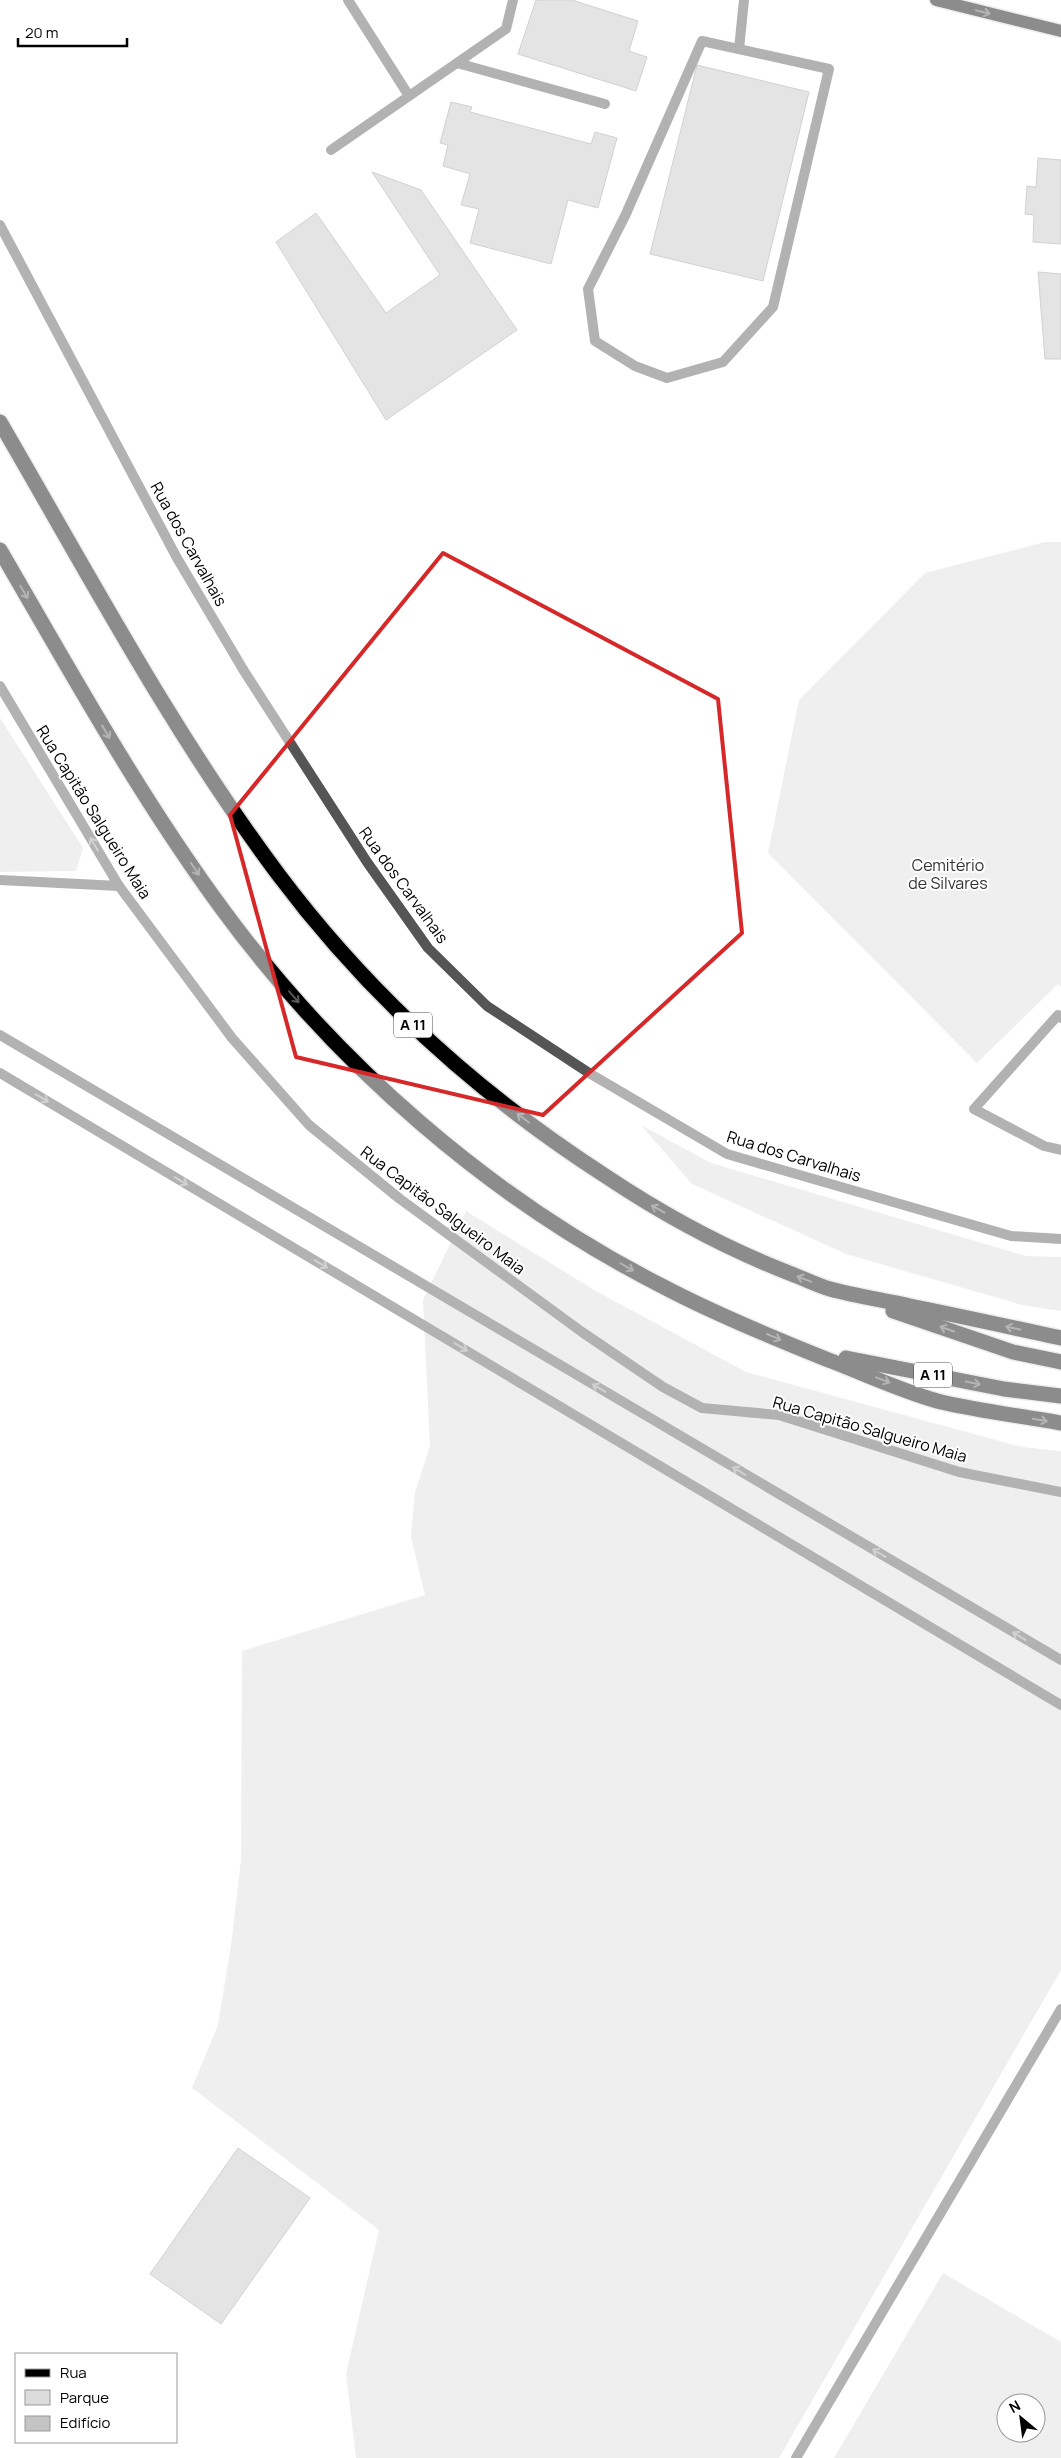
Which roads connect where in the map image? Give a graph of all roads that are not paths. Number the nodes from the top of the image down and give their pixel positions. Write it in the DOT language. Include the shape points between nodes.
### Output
graph roads {
  1 [pos="348,0"];
  2 [pos="513,0"];
  3 [pos="744,0"];
  4 [pos="936,0"];
  5 [pos="1061,31"];
  6 [pos="739,49"];
  7 [pos="457,63"];
  8 [pos="409,96"];
  9 [pos="604,104"];
  10 [pos="331,150"];
  11 [pos="0,225"];
  12 [pos="0,422"];
  13 [pos="0,550"];
  14 [pos="0,686"];
  15 [pos="0,880"];
  16 [pos="119,886"];
  17 [pos="1061,1018"];
  18 [pos="0,1035"];
  19 [pos="0,1073"];
  20 [pos="1061,1150"];
  21 [pos="1061,1239"];
  22 [pos="829,1288"];
  23 [pos="1061,1338"];
  24 [pos="805,1350"];
  25 [pos="1061,1362"];
  26 [pos="1061,1396"];
  27 [pos="1061,1423"];
  28 [pos="1061,1492"];
  29 [pos="1061,1660"];
  30 [pos="1061,1705"];
  31 [pos="1061,2009"];
  32 [pos="796,2458"];
  1 -- 8 [label="street"];
  2 -- 7 [label="street" via="506,29"];
  3 -- 6 [label="street"];
  4 -- 5 [label="main road, one-way"];
  6 -- 6 [label="street" via="829,69 773,307 723,362 667,378 635,366 595,341 588,289 625,216 702,40"];
  7 -- 8 [label="street"];
  7 -- 9 [label="street"];
  8 -- 10 [label="street"];
  11 -- 21 [label="street, Rua dos Carvalhais" via="177,558 244,671 367,862 428,948 487,1006 589,1073 727,1154 1011,1236"];
  22 -- 12 [label="highway, A 11, one-way" via="758,1261 700,1232 568,1152 442,1053 369,981 279,875 191,748"];
  13 -- 24 [label="highway, one-way" via="131,772 224,911 317,1022 365,1072 463,1157 585,1243 661,1286"];
  16 -- 14 [label="street, Rua Capitão Salgueiro Maia, one-way"];
  15 -- 16 [label="street"];
  16 -- 28 [label="street, Rua Capitão Salgueiro Maia" via="232,1038 309,1125 400,1199 663,1387 702,1408 779,1415 959,1472"];
  17 -- 20 [label="street" via="1058,1015 974,1110 1044,1146"];
  29 -- 18 [label="street, one-way"];
  19 -- 30 [label="street, one-way"];
  23 -- 22 [label="highway, A 11, one-way"];
  25 -- 22 [label="highway, A 11, one-way" via="1012,1352"];
  24 -- 26 [label="highway, A 11, one-way" via="1004,1389"];
  24 -- 27 [label="highway, one-way" via="938,1402"];
  31 -- 32 [label="street"];
}
